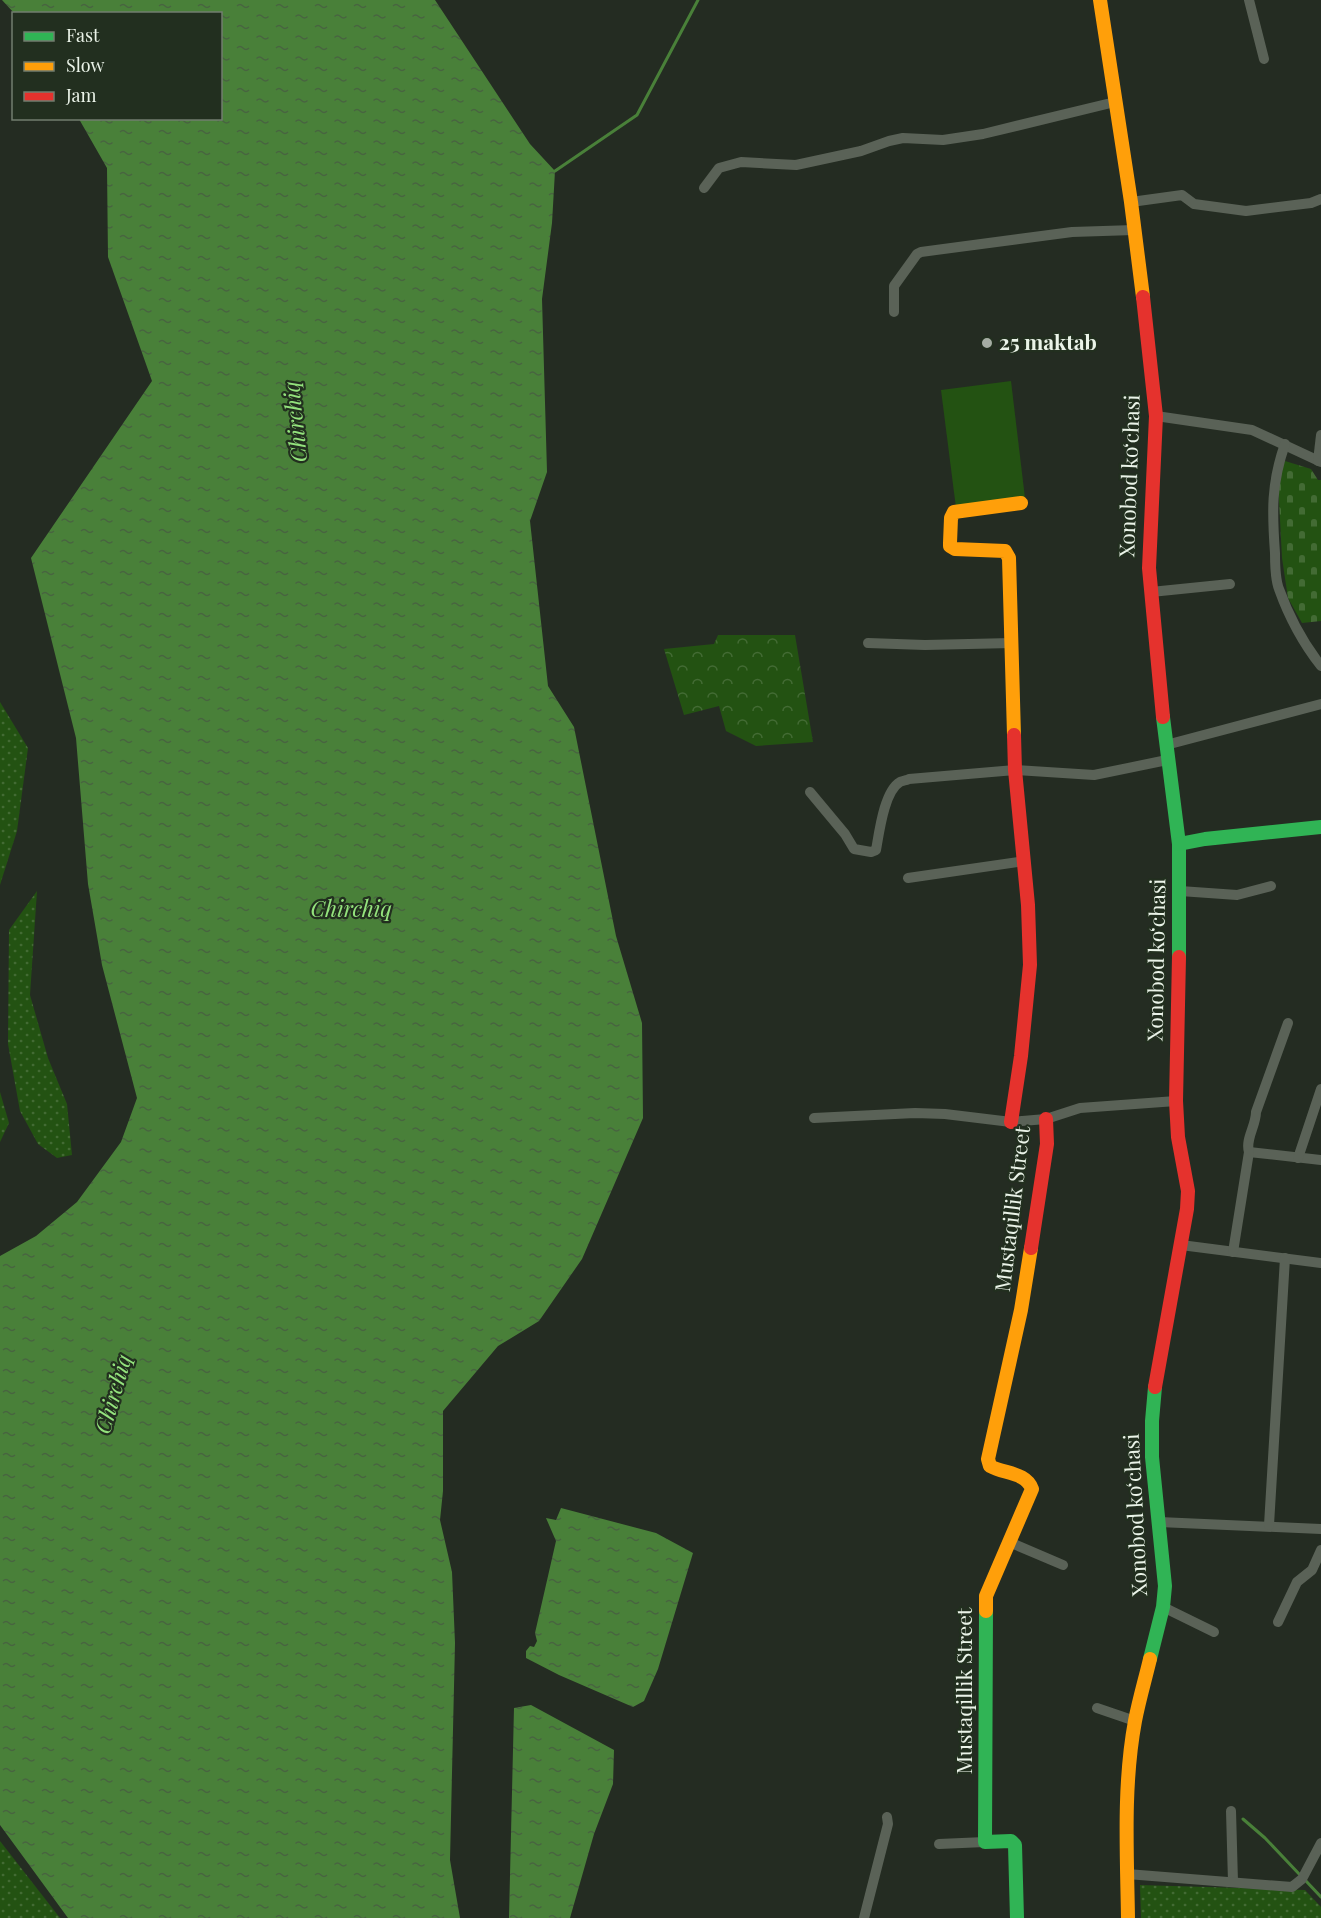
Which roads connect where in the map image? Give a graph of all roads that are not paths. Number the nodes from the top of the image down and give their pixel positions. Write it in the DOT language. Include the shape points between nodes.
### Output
graph roads {
  1 [pos="1100,0"];
  2 [pos="1249,0"];
  3 [pos="1264,59"];
  4 [pos="1115,102"];
  5 [pos="704,188"];
  6 [pos="1321,199"];
  7 [pos="1131,202"];
  8 [pos="1134,230"];
  9 [pos="894,312"];
  10 [pos="1156,416"];
  11 [pos="1321,435"];
  12 [pos="1285,444"];
  13 [pos="1320,461"];
  14 [pos="1021,503"];
  15 [pos="1230,584"];
  16 [pos="1151,592"];
  17 [pos="868,643"];
  18 [pos="1012,643"];
  19 [pos="1321,666"];
  20 [pos="1321,704"];
  21 [pos="1166,745"];
  22 [pos="1167,760"];
  23 [pos="1015,770"];
  24 [pos="810,792"];
  25 [pos="1321,827"];
  26 [pos="1179,844"];
  27 [pos="1025,861"];
  28 [pos="909,878"];
  29 [pos="1271,886"];
  30 [pos="1179,891"];
  31 [pos="1288,1023"];
  32 [pos="1321,1089"];
  33 [pos="1176,1101"];
  34 [pos="814,1118"];
  35 [pos="1046,1119"];
  36 [pos="1011,1122"];
  37 [pos="1249,1152"];
  38 [pos="1298,1158"];
  39 [pos="1321,1160"];
  40 [pos="1181,1245"];
  41 [pos="1233,1252"];
  42 [pos="1286,1258"];
  43 [pos="1321,1263"];
  44 [pos="1159,1522"];
  45 [pos="1269,1526"];
  46 [pos="1321,1529"];
  47 [pos="1008,1542"];
  48 [pos="1321,1550"];
  49 [pos="1063,1565"];
  50 [pos="1162,1607"];
  51 [pos="1278,1622"];
  52 [pos="1214,1632"];
  53 [pos="1097,1708"];
  54 [pos="1135,1722"];
  55 [pos="1231,1811"];
  56 [pos="887,1817"];
  57 [pos="984,1842"];
  58 [pos="1321,1843"];
  59 [pos="939,1844"];
  60 [pos="1127,1874"];
  61 [pos="1233,1882"];
  62 [pos="864,1918"];
  63 [pos="1017,1918"];
  64 [pos="1128,1918"];
  1 -- 4 [label="main road, Xonobod koʻchasi"];
  2 -- 3 [label="street"];
  4 -- 5 [label="street" via="983,134 943,140 903,138 796,165 741,162 719,168"];
  4 -- 7 [label="main road, Xonobod koʻchasi"];
  6 -- 7 [label="street" via="1246,211 1194,204 1182,195"];
  7 -- 8 [label="main road, Xonobod koʻchasi"];
  8 -- 9 [label="street" via="1072,232 921,252 894,286"];
  8 -- 10 [label="main road, Xonobod koʻchasi"];
  10 -- 12 [label="street" via="1251,430"];
  10 -- 16 [label="main road, Xonobod koʻchasi"];
  11 -- 13 [label="street"];
  12 -- 13 [label="street"];
  12 -- 19 [label="street" via="1273,488 1278,587 1305,645"];
  14 -- 18 [label="main road" via="958,511 951,518 952,548 1000,549 1008,553"];
  15 -- 16 [label="street"];
  16 -- 21 [label="main road, Xonobod koʻchasi"];
  17 -- 18 [label="street"];
  18 -- 23 [label="main road"];
  20 -- 21 [label="street"];
  21 -- 22 [label="main road, Xonobod koʻchasi"];
  22 -- 23 [label="street" via="1094,775"];
  22 -- 26 [label="main road, Xonobod koʻchasi"];
  23 -- 24 [label="street" via="900,782 884,808 876,850 871,852 854,849"];
  23 -- 27 [label="main road"];
  25 -- 26 [label="main road"];
  26 -- 30 [label="main road, Xonobod koʻchasi"];
  27 -- 28 [label="street"];
  27 -- 36 [label="main road" via="1030,965"];
  29 -- 30 [label="street" via="1237,895"];
  30 -- 33 [label="main road, Xonobod koʻchasi"];
  31 -- 37 [label="street" via="1256,1112 1247,1146"];
  32 -- 38 [label="street"];
  33 -- 35 [label="street" via="1080,1108"];
  33 -- 40 [label="main road, Xonobod koʻchasi" via="1188,1191"];
  34 -- 36 [label="street" via="915,1113"];
  35 -- 36 [label="street"];
  35 -- 47 [label="main road, Mustaqillik Street" via="1047,1144 1021,1310 988,1459 993,1468 1032,1485"];
  37 -- 38 [label="street"];
  37 -- 41 [label="street"];
  38 -- 39 [label="street"];
  40 -- 41 [label="street"];
  40 -- 44 [label="main road, Xonobod koʻchasi" via="1152,1421"];
  41 -- 42 [label="street"];
  42 -- 43 [label="street"];
  42 -- 45 [label="street"];
  44 -- 45 [label="street"];
  44 -- 50 [label="main road, Xonobod koʻchasi" via="1165,1575"];
  45 -- 46 [label="street"];
  47 -- 49 [label="street"];
  47 -- 57 [label="main road, Mustaqillik Street" via="986,1596"];
  48 -- 51 [label="street" via="1312,1570 1297,1582"];
  50 -- 52 [label="street"];
  50 -- 54 [label="main road, Xonobod koʻchasi"];
  53 -- 54 [label="street"];
  54 -- 60 [label="main road, Xonobod koʻchasi" via="1127,1794"];
  55 -- 61 [label="street"];
  56 -- 62 [label="street"];
  57 -- 59 [label="street"];
  57 -- 63 [label="main road" via="1011,1841 1015,1845"];
  58 -- 61 [label="street" via="1306,1872 1292,1887"];
  60 -- 61 [label="street"];
  60 -- 64 [label="main road, Xonobod koʻchasi"];
}
